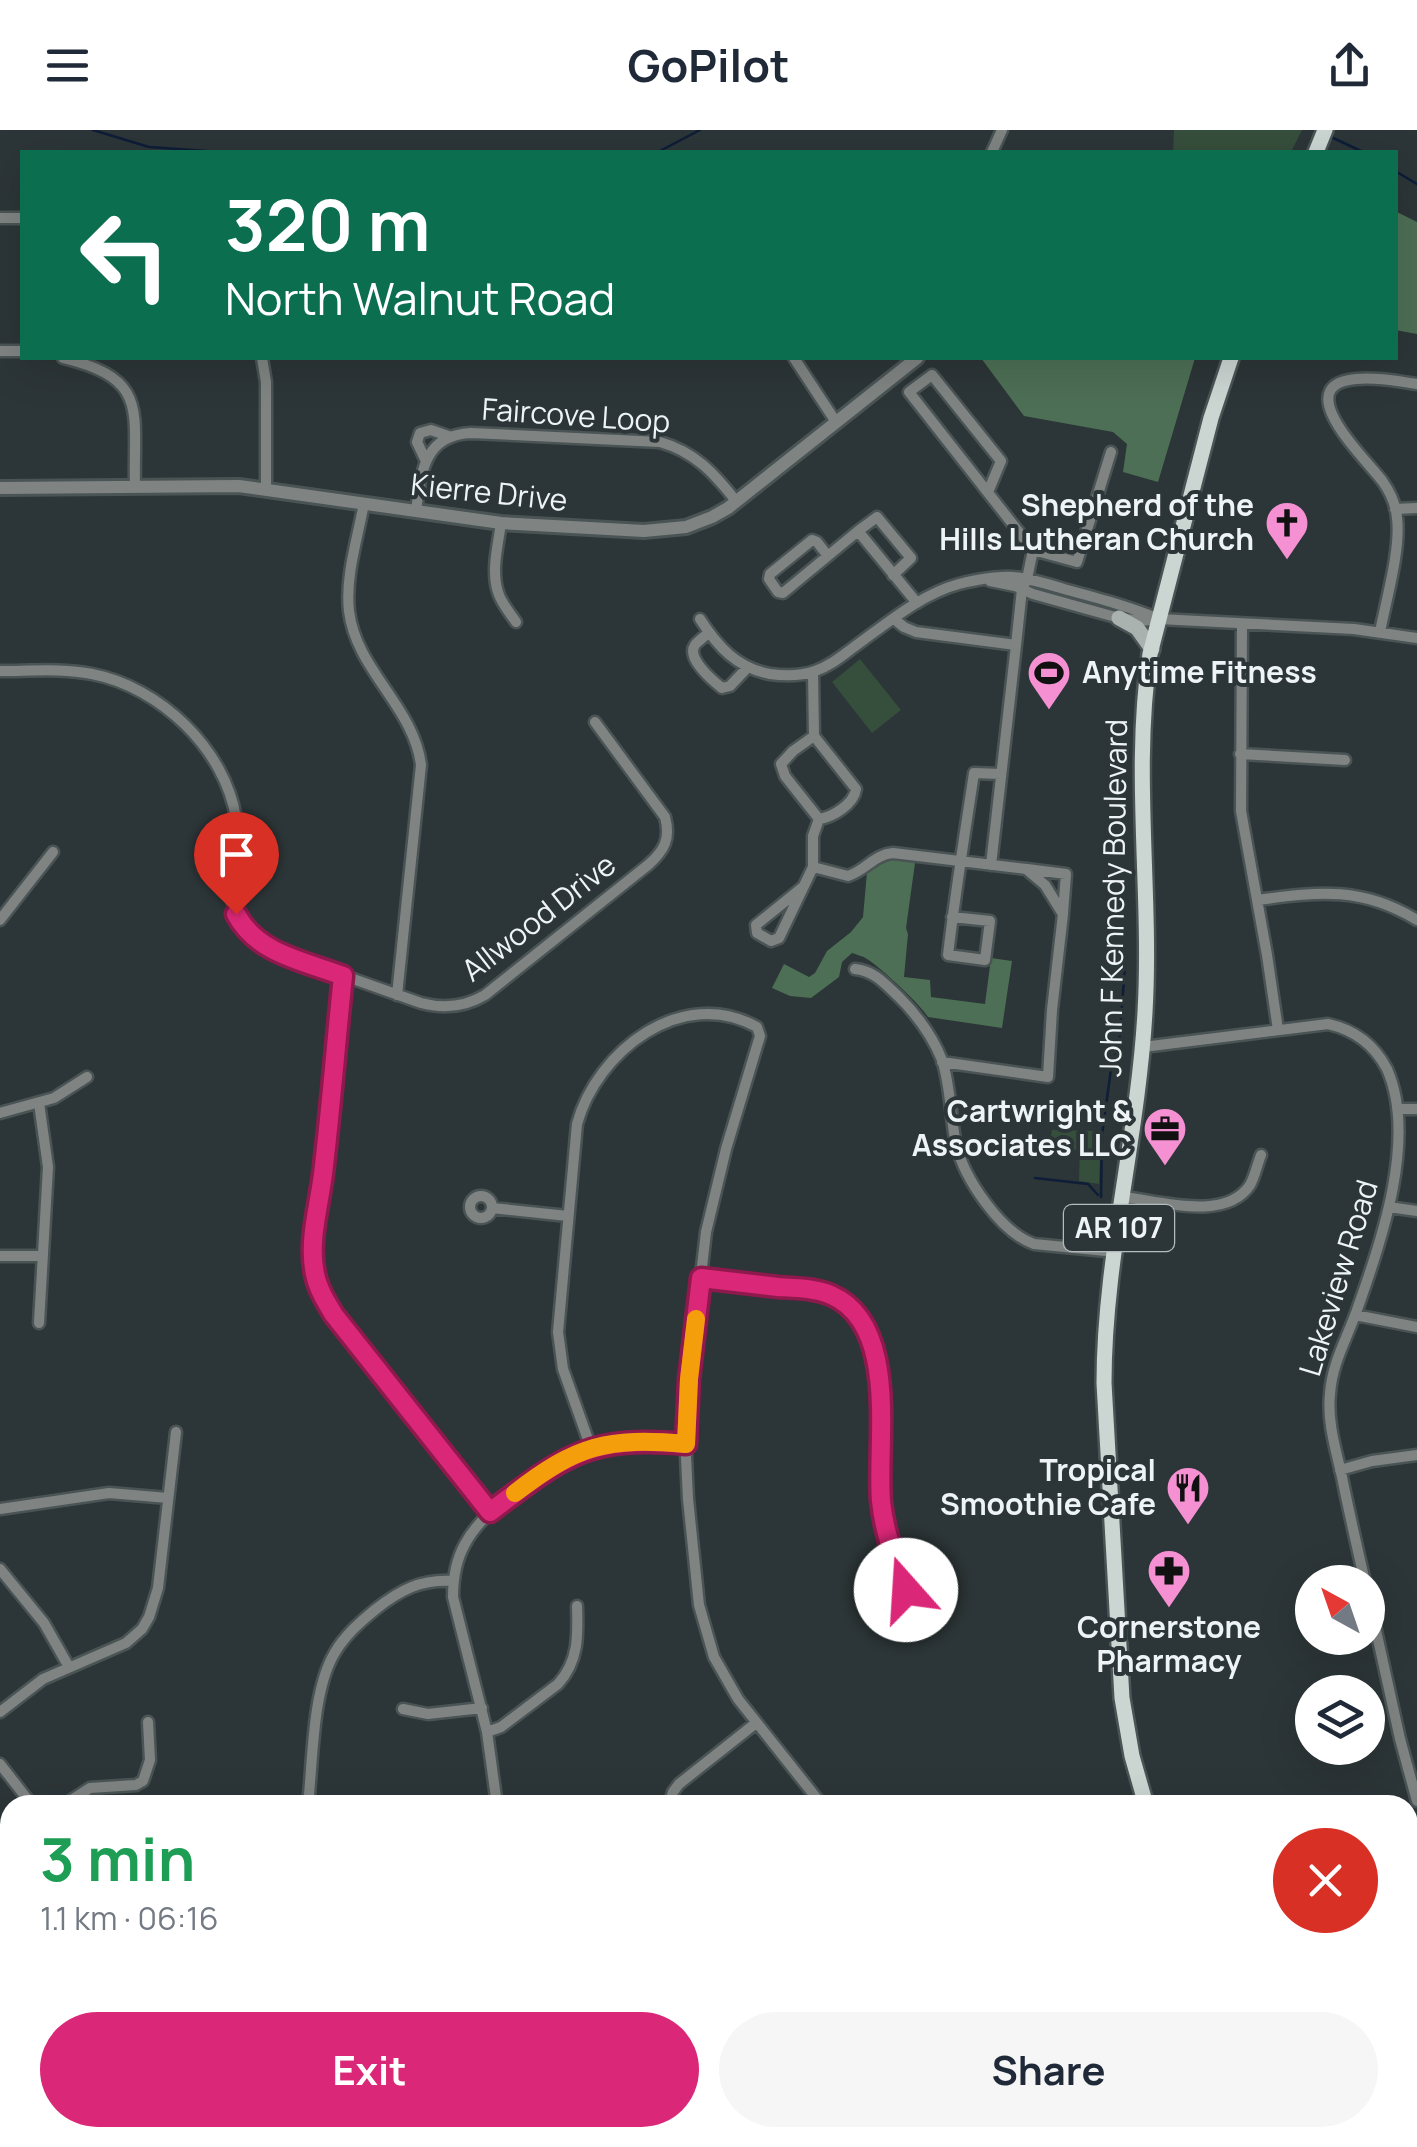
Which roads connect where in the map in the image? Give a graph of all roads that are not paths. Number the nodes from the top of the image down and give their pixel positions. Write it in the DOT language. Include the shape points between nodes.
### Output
graph roads {
  1 [pos="69,360"];
  2 [pos="262,360"];
  3 [pos="795,360"];
  4 [pos="914,360"];
  5 [pos="1230,360"];
  6 [pos="1417,384"];
  7 [pos="836,422"];
  8 [pos="451,436"];
  9 [pos="1111,452"];
  10 [pos="426,459"];
  11 [pos="135,486"];
  12 [pos="0,488"];
  13 [pos="266,489"];
  14 [pos="988,492"];
  15 [pos="736,502"];
  16 [pos="364,503"];
  17 [pos="1417,508"];
  18 [pos="1395,509"];
  19 [pos="416,511"];
  20 [pos="500,523"];
  21 [pos="858,532"];
  22 [pos="1033,550"];
  23 [pos="828,556"];
  24 [pos="893,575"];
  25 [pos="1025,584"];
  26 [pos="916,604"];
  27 [pos="1120,618"];
  28 [pos="700,619"];
  29 [pos="894,619"];
  30 [pos="1159,620"];
  31 [pos="516,622"];
  32 [pos="1242,624"];
  33 [pos="708,632"];
  34 [pos="1380,632"];
  35 [pos="1417,638"];
  36 [pos="1016,645"];
  37 [pos="1152,649"];
  38 [pos="747,668"];
  39 [pos="0,671"];
  40 [pos="813,672"];
  41 [pos="595,722"];
  42 [pos="814,736"];
  43 [pos="1240,754"];
  44 [pos="1344,760"];
  45 [pos="1001,774"];
  46 [pos="818,820"];
  47 [pos="53,852"];
  48 [pos="960,862"];
  49 [pos="990,865"];
  50 [pos="812,867"];
  51 [pos="1026,869"];
  52 [pos="803,887"];
  53 [pos="1257,900"];
  54 [pos="1064,914"];
  55 [pos="952,917"];
  56 [pos="0,920"];
  57 [pos="1417,920"];
  58 [pos="855,969"];
  59 [pos="343,976"];
  60 [pos="397,995"];
  61 [pos="1278,1030"];
  62 [pos="1143,1047"];
  63 [pos="942,1062"];
  64 [pos="87,1077"];
  65 [pos="39,1104"];
  66 [pos="1400,1109"];
  67 [pos="1417,1109"];
  68 [pos="0,1113"];
  69 [pos="1260,1155"];
  70 [pos="1124,1196"];
  71 [pos="1389,1207"];
  72 [pos="492,1208"];
  73 [pos="1417,1210"];
  74 [pos="568,1216"];
  75 [pos="1116,1252"];
  76 [pos="0,1256"];
  77 [pos="42,1256"];
  78 [pos="701,1278"];
  79 [pos="1355,1315"];
  80 [pos="39,1322"];
  81 [pos="1417,1326"];
  82 [pos="176,1432"];
  83 [pos="686,1444"];
  84 [pos="592,1448"];
  85 [pos="1417,1455"];
  86 [pos="1340,1470"];
  87 [pos="168,1498"];
  88 [pos="0,1509"];
  89 [pos="490,1512"];
  90 [pos="1361,1565"];
  91 [pos="0,1568"];
  92 [pos="453,1581"];
  93 [pos="577,1606"];
  94 [pos="914,1615"];
  95 [pos="1381,1655"];
  96 [pos="69,1667"];
  97 [pos="482,1708"];
  98 [pos="403,1709"];
  99 [pos="0,1712"];
  100 [pos="148,1722"];
  101 [pos="756,1723"];
  102 [pos="487,1732"];
  103 [pos="0,1764"];
  104 [pos="24,1795"];
  105 [pos="79,1795"];
  106 [pos="309,1795"];
  107 [pos="496,1795"];
  108 [pos="672,1795"];
  109 [pos="814,1795"];
  110 [pos="1143,1795"];
  111 [pos="1415,1795"];
  1 -- 11 [label="street" via="101,369 126,390 133,411"];
  2 -- 13 [label="street"];
  3 -- 7 [label="street"];
  4 -- 7 [label="street, Kierre Drive"];
  5 -- 30 [label="main road, John F Kennedy Boulevard / AR 107"];
  6 -- 18 [label="street" via="1355,379 1338,383 1329,394 1337,428 1381,480"];
  7 -- 15 [label="street, Kierre Drive"];
  8 -- 10 [label="street, Faircove Loop"];
  8 -- 10 [label="street, Faircove Loop" via="420,433"];
  8 -- 15 [label="street, Faircove Loop" via="660,442 704,463"];
  9 -- 22 [label="street" via="1077,562"];
  10 -- 19 [label="street, Faircove Loop"];
  11 -- 12 [label="street, Kierre Drive"];
  11 -- 13 [label="street, Kierre Drive"];
  13 -- 16 [label="street, Kierre Drive"];
  14 -- 14 [label="street" via="909,392 932,375 1001,461"];
  14 -- 22 [label="street"];
  15 -- 20 [label="street, Kierre Drive" via="699,523 656,532"];
  16 -- 19 [label="street, Kierre Drive"];
  16 -- 60 [label="street" via="350,612 363,652 415,738 421,766"];
  17 -- 18 [label="street"];
  18 -- 34 [label="street" via="1398,536"];
  19 -- 20 [label="street, Kierre Drive"];
  20 -- 31 [label="street" via="497,588"];
  21 -- 23 [label="street"];
  21 -- 24 [label="street"];
  21 -- 24 [label="street" via="877,517 911,558"];
  22 -- 25 [label="street"];
  23 -- 23 [label="street" via="784,593 769,579 812,540"];
  24 -- 26 [label="street"];
  25 -- 26 [label="street" via="984,579"];
  25 -- 27 [label="street"];
  25 -- 30 [label="street" via="1134,608"];
  25 -- 36 [label="street"];
  26 -- 29 [label="street"];
  27 -- 30 [label="street"];
  27 -- 37 [label="main road"];
  28 -- 33 [label="street"];
  29 -- 36 [label="street" via="916,632"];
  29 -- 40 [label="street"];
  30 -- 32 [label="street"];
  30 -- 37 [label="main road, John F Kennedy Boulevard / AR 107"];
  32 -- 34 [label="street"];
  32 -- 43 [label="street"];
  33 -- 38 [label="street"];
  33 -- 38 [label="street" via="692,650 715,683 730,686"];
  34 -- 35 [label="street"];
  36 -- 45 [label="street"];
  37 -- 62 [label="main road, John F Kennedy Boulevard / AR 107" via="1144,712"];
  38 -- 40 [label="street" via="777,675"];
  39 -- 59 [label="street, Allwood Drive" via="88,673 119,680 164,706 208,753 230,794 238,844 231,891 241,924 261,944"];
  40 -- 42 [label="street"];
  41 -- 60 [label="street, Allwood Drive" via="665,818 665,847 478,1000 441,1007"];
  42 -- 46 [label="street" via="781,764"];
  42 -- 46 [label="street" via="856,789 852,799"];
  43 -- 44 [label="street"];
  43 -- 53 [label="street" via="1240,811"];
  45 -- 48 [label="street" via="974,773"];
  45 -- 49 [label="street"];
  46 -- 50 [label="street"];
  47 -- 56 [label="street"];
  48 -- 49 [label="street"];
  48 -- 50 [label="street" via="893,853 854,874"];
  48 -- 55 [label="street"];
  49 -- 51 [label="street"];
  50 -- 52 [label="street"];
  51 -- 54 [label="street"];
  51 -- 54 [label="street" via="1066,874"];
  52 -- 52 [label="street" via="778,938 757,933 756,925"];
  53 -- 57 [label="street" via="1352,894"];
  53 -- 61 [label="street"];
  54 -- 63 [label="street" via="1048,1077"];
  55 -- 55 [label="street" via="948,955 986,960 990,921"];
  58 -- 63 [label="street" via="880,978 918,1016"];
  59 -- 60 [label="street, Allwood Drive"];
  59 -- 89 [label="street" via="314,1230 315,1274 334,1315"];
  61 -- 62 [label="street, Lakeview Road"];
  61 -- 66 [label="street, Lakeview Road" via="1328,1024 1354,1033 1384,1065"];
  62 -- 70 [label="main road, John F Kennedy Boulevard / AR 107"];
  63 -- 75 [label="street" via="961,1161 1006,1227 1034,1244"];
  64 -- 65 [label="street"];
  65 -- 68 [label="street"];
  65 -- 77 [label="street" via="48,1167"];
  66 -- 67 [label="street"];
  66 -- 71 [label="street, Lakeview Road"];
  69 -- 70 [label="street" via="1251,1183 1223,1204"];
  70 -- 75 [label="main road, John F Kennedy Boulevard / AR 107"];
  71 -- 73 [label="street"];
  71 -- 79 [label="street, Lakeview Road"];
  72 -- 74 [label="street"];
  74 -- 78 [label="street" via="577,1124 603,1070 638,1038 674,1020 710,1014 758,1026 714,1195"];
  74 -- 84 [label="street" via="559,1350"];
  75 -- 110 [label="main road, John F Kennedy Boulevard / AR 107" via="1104,1384 1118,1662"];
  76 -- 77 [label="street"];
  77 -- 80 [label="street"];
  78 -- 83 [label="street"];
  78 -- 94 [label="street" via="820,1292 850,1308 866,1330 881,1392 883,1519"];
  79 -- 81 [label="street"];
  79 -- 86 [label="street, Lakeview Road" via="1330,1392"];
  82 -- 87 [label="street"];
  83 -- 84 [label="street"];
  83 -- 101 [label="street" via="702,1621 725,1680"];
  84 -- 89 [label="street" via="546,1469"];
  85 -- 86 [label="street"];
  86 -- 90 [label="street, Lakeview Road"];
  87 -- 88 [label="street" via="110,1492"];
  87 -- 96 [label="street" via="158,1588 142,1629 115,1650"];
  89 -- 92 [label="street" via="464,1544"];
  91 -- 96 [label="street"];
  92 -- 97 [label="street"];
  92 -- 106 [label="street" via="398,1592 342,1641 320,1695"];
  93 -- 102 [label="street" via="576,1651 566,1676"];
  95 -- 111 [label="street"];
  96 -- 99 [label="street"];
  97 -- 98 [label="street" via="428,1714"];
  97 -- 102 [label="street"];
  100 -- 105 [label="street" via="151,1749 143,1781"];
  101 -- 108 [label="street"];
  101 -- 109 [label="street"];
  102 -- 107 [label="street"];
  103 -- 104 [label="street"];
}
